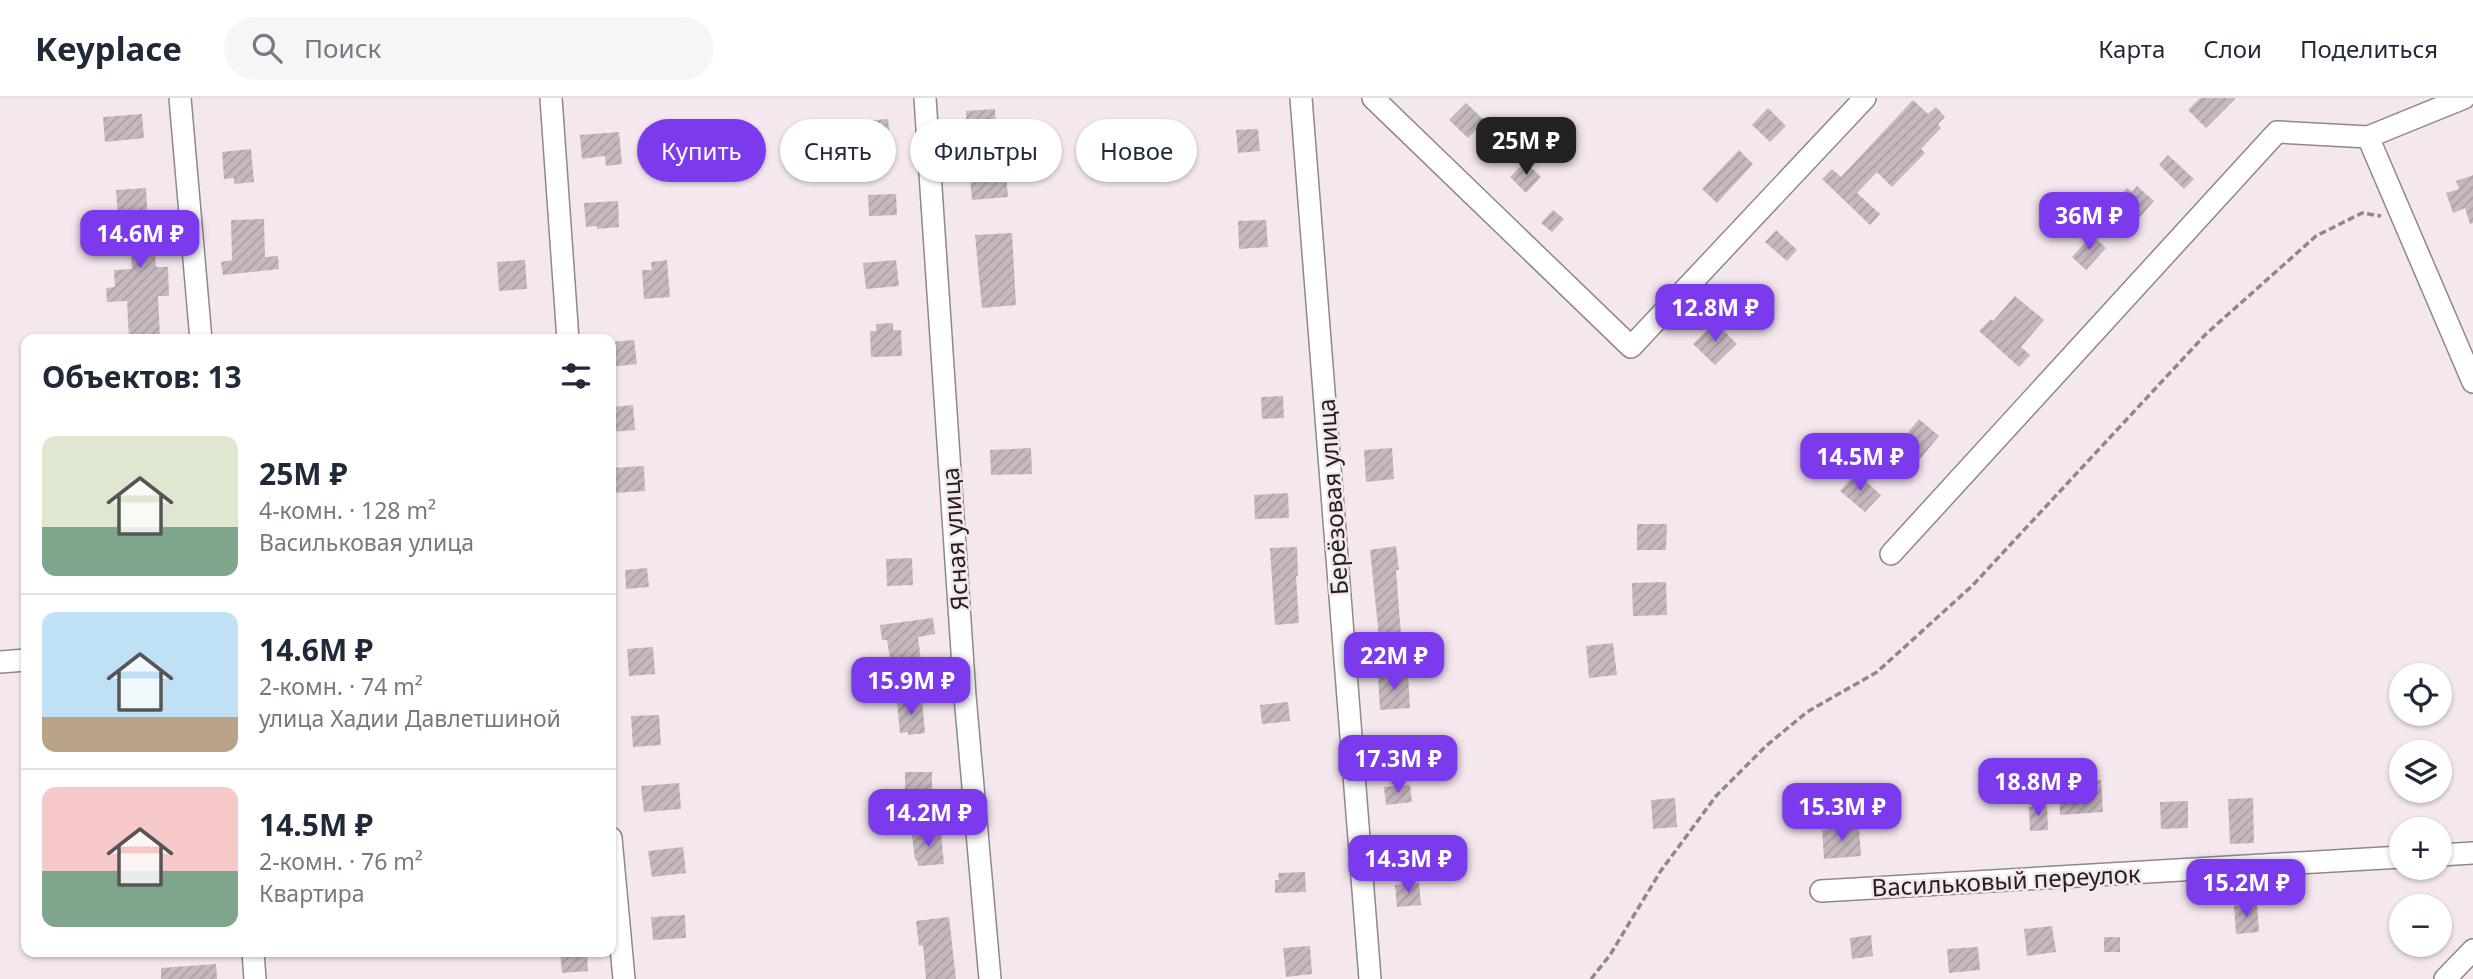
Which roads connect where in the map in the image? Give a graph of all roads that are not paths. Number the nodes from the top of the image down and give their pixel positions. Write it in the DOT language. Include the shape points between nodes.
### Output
graph roads {
  1 [pos="180,98"];
  2 [pos="551,98"];
  3 [pos="925,98"];
  4 [pos="1301,98"];
  5 [pos="1373,98"];
  6 [pos="1865,98"];
  7 [pos="2464,98"];
  8 [pos="2368,137"];
  9 [pos="200,334"];
  10 [pos="568,334"];
  11 [pos="2473,382"];
  12 [pos="1891,554"];
  13 [pos="21,660"];
  14 [pos="0,662"];
  15 [pos="2473,853"];
  16 [pos="2452,854"];
  17 [pos="2389,858"];
  18 [pos="1821,891"];
  19 [pos="616,892"];
  20 [pos="2473,950"];
  21 [pos="253,957"];
  22 [pos="255,979"];
  23 [pos="624,979"];
  24 [pos="990,979"];
  25 [pos="1370,979"];
  26 [pos="2445,979"];
  1 -- 9 [label="street"];
  2 -- 10 [label="street"];
  3 -- 24 [label="street, Ясная улица" via="964,682"];
  4 -- 25 [label="street, Берёзовая улица"];
  5 -- 6 [label="street" via="1631,347"];
  7 -- 8 [label="street"];
  8 -- 11 [label="street"];
  8 -- 12 [label="street" via="2277,132"];
  13 -- 14 [label="street"];
  15 -- 16 [label="street"];
  17 -- 18 [label="street, Васильковый переулок"];
  19 -- 23 [label="street"];
  20 -- 26 [label="street"];
  21 -- 22 [label="street"];
}
